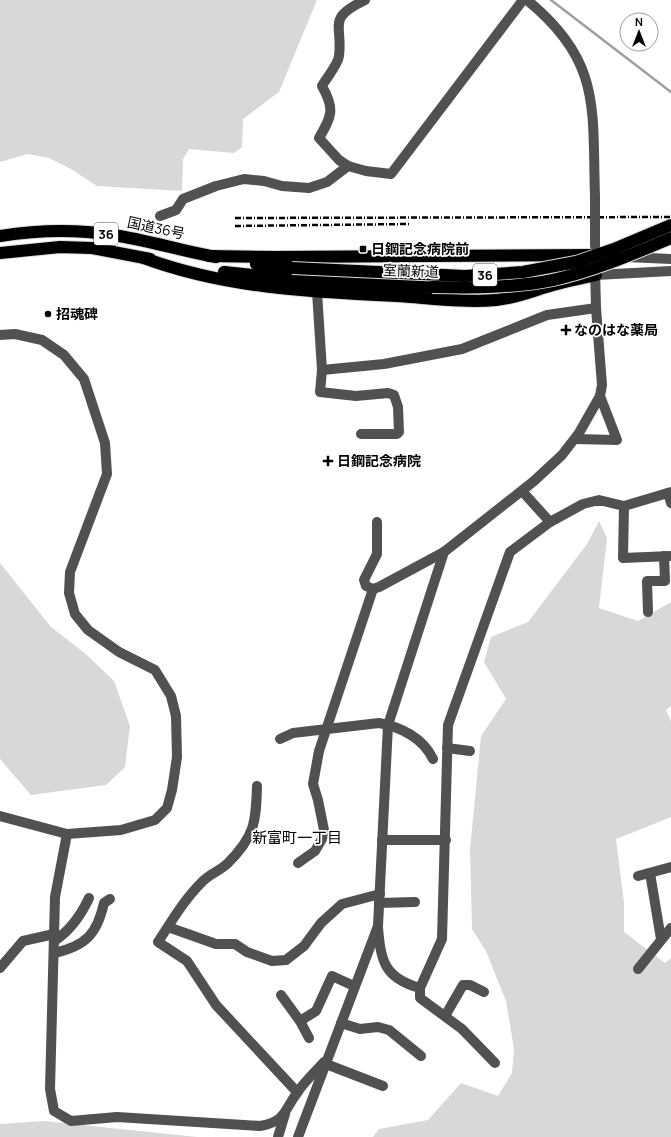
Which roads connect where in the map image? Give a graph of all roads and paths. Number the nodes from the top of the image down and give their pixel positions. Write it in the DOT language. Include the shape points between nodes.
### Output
graph roads {
  1 [pos="365,0"];
  2 [pos="523,0"];
  3 [pos="527,0"];
  4 [pos="348,166"];
  5 [pos="160,216"];
  6 [pos="671,225"];
  7 [pos="0,236"];
  8 [pos="671,238"];
  9 [pos="595,251"];
  10 [pos="0,253"];
  11 [pos="209,256"];
  12 [pos="144,258"];
  13 [pos="671,259"];
  14 [pos="671,271"];
  15 [pos="291,274"];
  16 [pos="596,274"];
  17 [pos="318,292"];
  18 [pos="596,308"];
  19 [pos="0,335"];
  20 [pos="322,370"];
  21 [pos="600,396"];
  22 [pos="361,434"];
  23 [pos="574,438"];
  24 [pos="522,491"];
  25 [pos="669,492"];
  26 [pos="671,504"];
  27 [pos="624,506"];
  28 [pos="377,522"];
  29 [pos="550,522"];
  30 [pos="444,552"];
  31 [pos="668,556"];
  32 [pos="374,589"];
  33 [pos="648,612"];
  34 [pos="388,725"];
  35 [pos="326,730"];
  36 [pos="280,739"];
  37 [pos="447,748"];
  38 [pos="470,751"];
  39 [pos="433,759"];
  40 [pos="257,786"];
  41 [pos="0,816"];
  42 [pos="67,834"];
  43 [pos="382,840"];
  44 [pos="446,840"];
  45 [pos="298,863"];
  46 [pos="671,867"];
  47 [pos="650,873"];
  48 [pos="638,876"];
  49 [pos="89,898"];
  50 [pos="380,898"];
  51 [pos="110,899"];
  52 [pos="415,902"];
  53 [pos="378,926"];
  54 [pos="168,927"];
  55 [pos="671,928"];
  56 [pos="54,937"];
  57 [pos="661,939"];
  58 [pos="54,953"];
  59 [pos="0,968"];
  60 [pos="638,969"];
  61 [pos="354,986"];
  62 [pos="420,988"];
  63 [pos="484,992"];
  64 [pos="281,995"];
  65 [pos="445,1016"];
  66 [pos="300,1021"];
  67 [pos="341,1023"];
  68 [pos="309,1038"];
  69 [pos="421,1056"];
  70 [pos="328,1060"];
  71 [pos="495,1063"];
  72 [pos="383,1086"];
  73 [pos="297,1092"];
  74 [pos="285,1113"];
  75 [pos="278,1137"];
  76 [pos="298,1137"];
  1 -- 4 [label="street" via="348,8 338,22 339,57 322,86 330,100 330,113 328,123 319,138"];
  2 -- 4 [label="street" via="391,174"];
  3 -- 9 [label="street, bridge" via="558,29 569,43 583,70 591,101"];
  4 -- 5 [label="street" via="327,182 310,188 244,179 216,186 183,199 176,210"];
  6 -- 15 [label="highway, 室蘭新道 / 36, bridge" via="576,262 522,272 465,276"];
  7 -- 11 [label="highway, 国道36号 / 36" via="42,231 91,232"];
  8 -- 15 [label="highway, 室蘭新道 / 36, bridge" via="581,273 512,286 432,287"];
  9 -- 11 [label="highway" via="274,258"];
  9 -- 13 [label="street"];
  9 -- 16 [label="street"];
  10 -- 12 [label="highway, 36" via="60,247 92,248"];
  11 -- 15 [label="highway, 室蘭新道 / 36"];
  12 -- 15 [label="highway, 室蘭新道 / 36" via="232,274"];
  12 -- 17 [label="highway" via="207,277"];
  14 -- 16 [label="street"];
  16 -- 17 [label="highway" via="497,300"];
  16 -- 18 [label="street"];
  17 -- 20 [label="street"];
  18 -- 20 [label="street" via="546,315 462,349 384,364"];
  18 -- 21 [label="street" via="602,385"];
  19 -- 42 [label="street" via="15,334 42,340 64,355 84,379 105,443 108,474 70,572 69,593 75,614 88,630 119,652 155,670 171,696 176,716 177,757 167,808 155,820 122,830"];
  20 -- 22 [label="street" via="320,392 356,396 388,393 394,394 397,398 397,434"];
  21 -- 23 [label="street"];
  21 -- 23 [label="street" via="617,440"];
  23 -- 24 [label="street" via="562,455"];
  24 -- 29 [label="street"];
  24 -- 30 [label="street"];
  25 -- 26 [label="street"];
  25 -- 27 [label="street"];
  27 -- 29 [label="street" via="599,500 583,504"];
  27 -- 31 [label="street" via="623,558"];
  28 -- 32 [label="street" via="377,554 364,580 366,586"];
  29 -- 37 [label="street" via="510,552 448,725"];
  30 -- 32 [label="street"];
  30 -- 34 [label="street"];
  31 -- 33 [label="street" via="665,581 647,581"];
  32 -- 35 [label="street"];
  34 -- 35 [label="street" via="374,723"];
  34 -- 39 [label="street" via="419,740 426,746"];
  34 -- 43 [label="street"];
  35 -- 36 [label="street" via="293,734"];
  35 -- 45 [label="street" via="313,784 324,830 315,851"];
  37 -- 38 [label="street"];
  37 -- 44 [label="street"];
  40 -- 54 [label="street" via="253,831 228,864 200,883"];
  41 -- 42 [label="street"];
  42 -- 56 [label="street" via="55,898"];
  43 -- 44 [label="street"];
  43 -- 50 [label="street"];
  44 -- 62 [label="street" via="442,939"];
  46 -- 47 [label="street"];
  47 -- 48 [label="street"];
  47 -- 57 [label="street"];
  49 -- 56 [label="street" via="84,910 64,935"];
  50 -- 52 [label="street"];
  50 -- 53 [label="street"];
  50 -- 54 [label="street" via="342,904 321,923 304,946 286,960 272,961 247,952 235,944 216,944"];
  51 -- 58 [label="street" via="104,903 100,922 88,938 67,950"];
  53 -- 61 [label="street"];
  53 -- 62 [label="street" via="380,951 388,971 407,984"];
  54 -- 73 [label="street" via="158,942 187,961 216,1005"];
  55 -- 57 [label="street"];
  56 -- 58 [label="street"];
  56 -- 59 [label="street" via="23,941"];
  57 -- 60 [label="street"];
  58 -- 74 [label="street" via="50,1089 54,1111 71,1121 117,1117 260,1126 274,1124"];
  61 -- 66 [label="street" via="332,976 316,1011"];
  61 -- 67 [label="street"];
  62 -- 65 [label="street" via="420,998"];
  63 -- 65 [label="street" via="470,985 463,985"];
  64 -- 66 [label="street"];
  65 -- 71 [label="street" via="462,1029"];
  66 -- 68 [label="street"];
  67 -- 69 [label="street" via="360,1029 378,1027 389,1030"];
  67 -- 70 [label="street"];
  70 -- 72 [label="street"];
  70 -- 73 [label="street"];
  70 -- 76 [label="street"];
  73 -- 74 [label="street"];
  74 -- 75 [label="street"];
}
